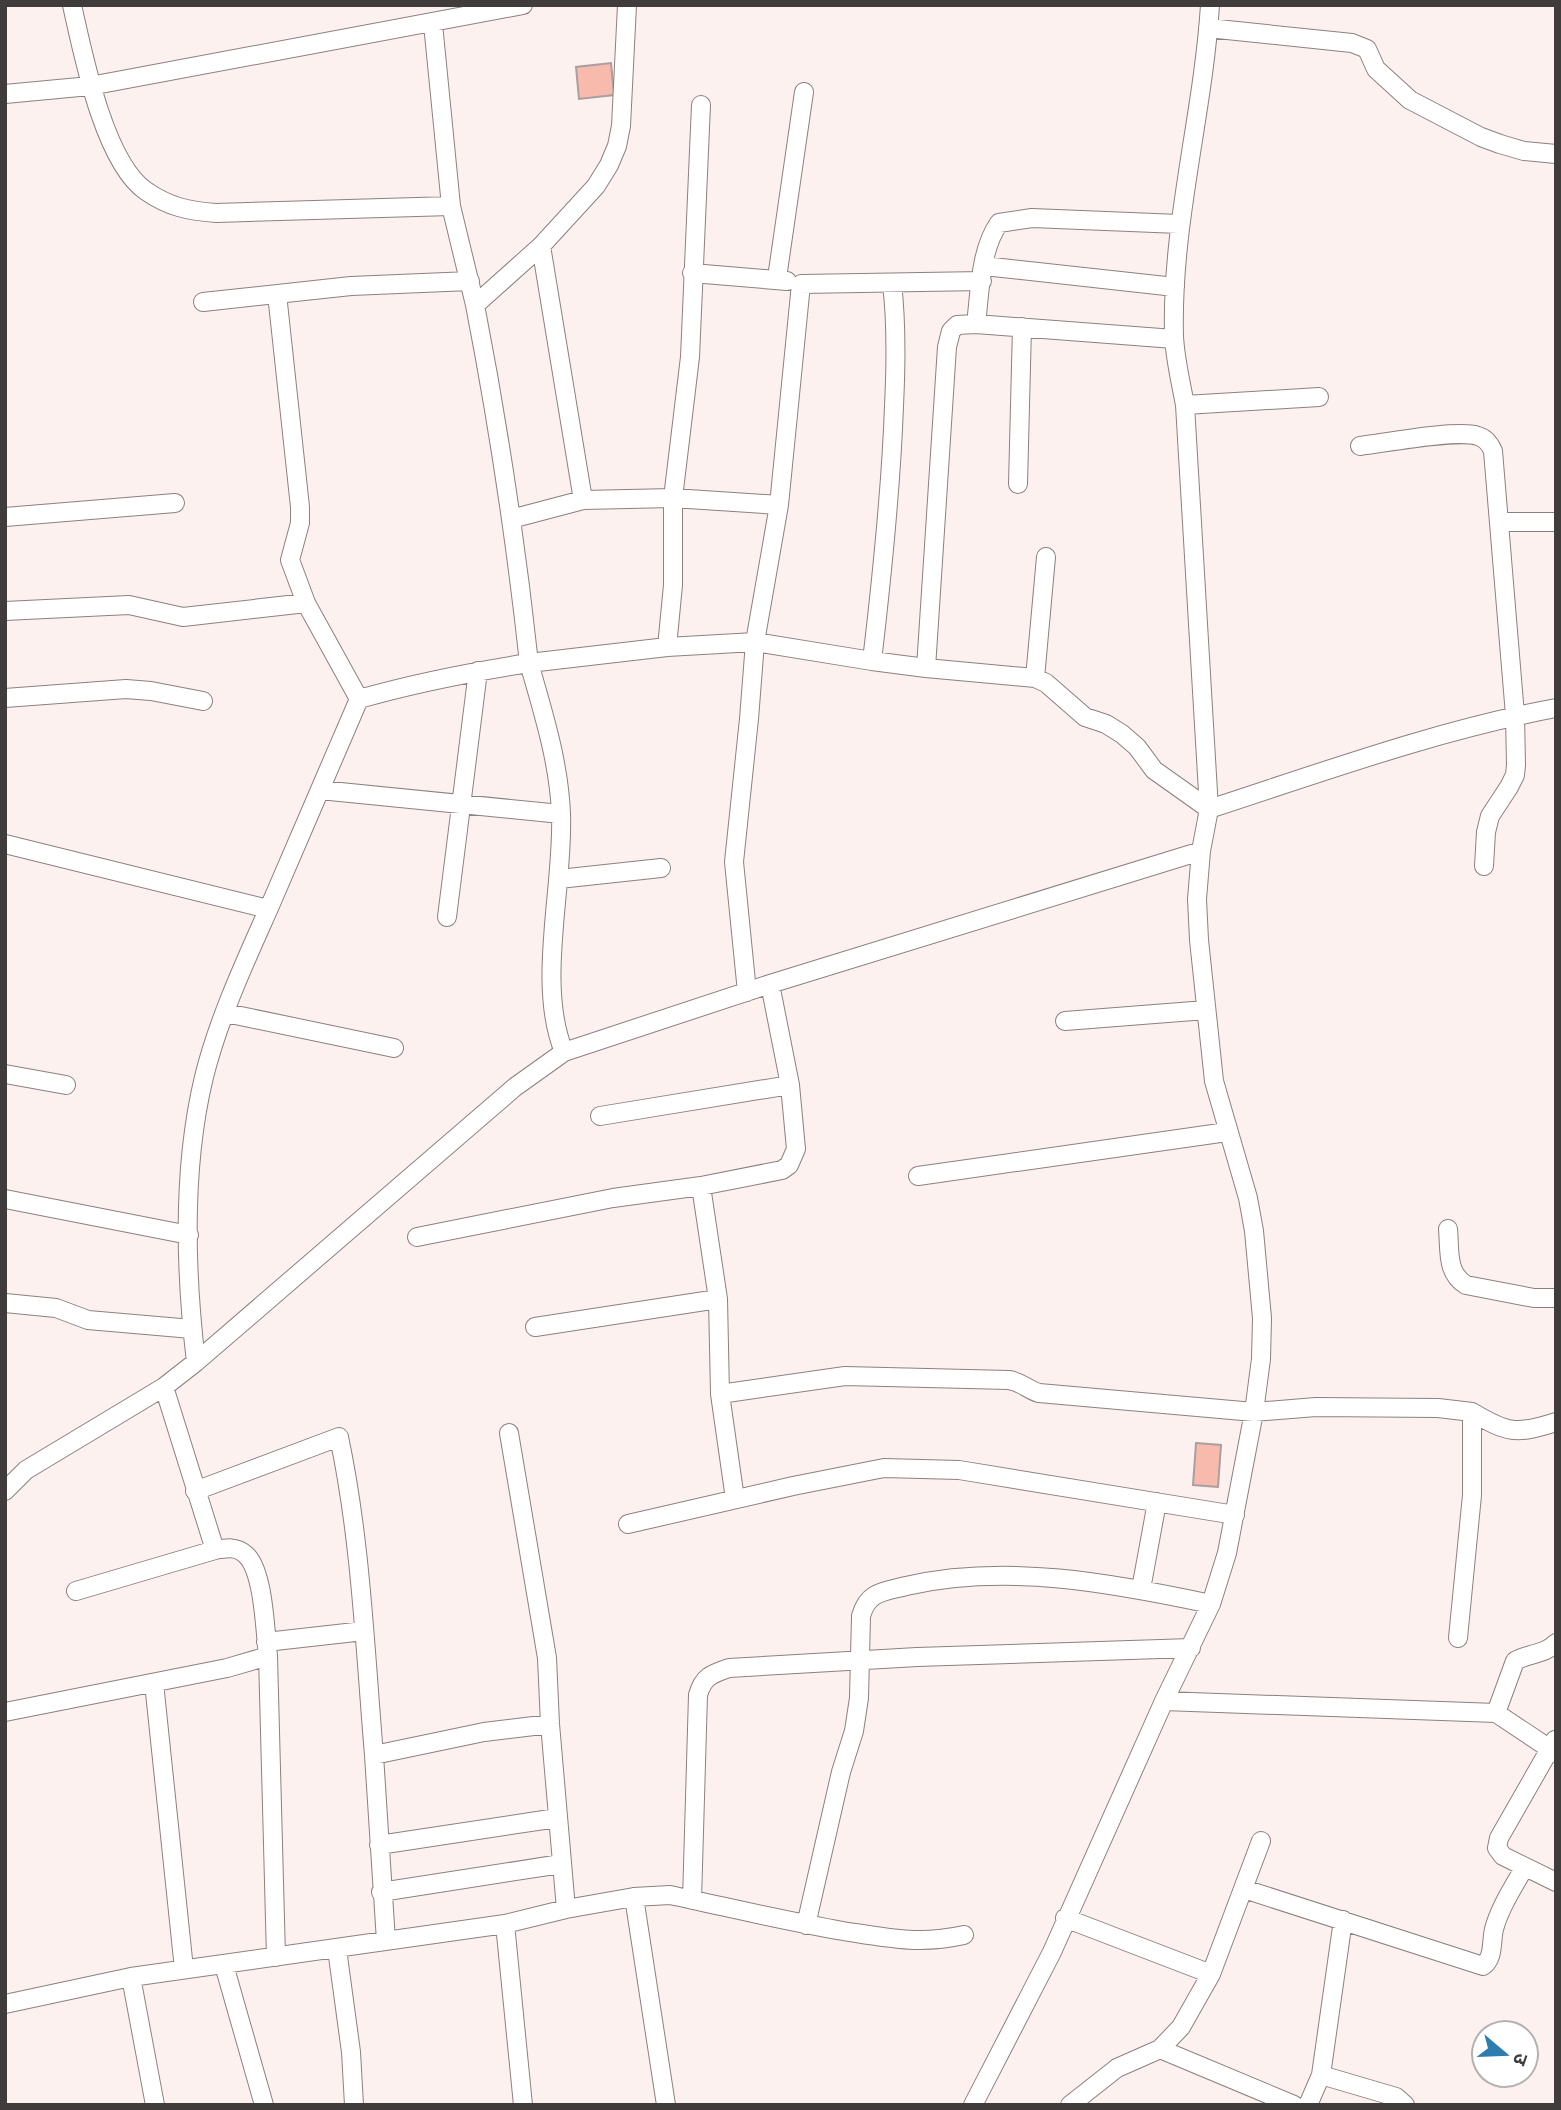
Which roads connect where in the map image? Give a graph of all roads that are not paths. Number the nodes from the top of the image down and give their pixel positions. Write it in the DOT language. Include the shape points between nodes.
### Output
graph roads {
  1 [pos="72,5"];
  2 [pos="523,5"];
  3 [pos="627,5"];
  4 [pos="1210,5"];
  5 [pos="433,24"];
  6 [pos="1208,28"];
  7 [pos="90,86"];
  8 [pos="804,92"];
  9 [pos="5,94"];
  10 [pos="701,105"];
  11 [pos="1556,154"];
  12 [pos="451,206"];
  13 [pos="1179,224"];
  14 [pos="541,246"];
  15 [pos="692,273"];
  16 [pos="983,274"];
  17 [pos="777,278"];
  18 [pos="470,281"];
  19 [pos="801,284"];
  20 [pos="892,284"];
  21 [pos="1175,287"];
  22 [pos="277,294"];
  23 [pos="203,302"];
  24 [pos="475,304"];
  25 [pos="976,324"];
  26 [pos="1022,327"];
  27 [pos="1174,339"];
  28 [pos="1319,397"];
  29 [pos="1185,405"];
  30 [pos="1360,446"];
  31 [pos="1018,484"];
  32 [pos="673,498"];
  33 [pos="583,500"];
  34 [pos="175,503"];
  35 [pos="779,505"];
  36 [pos="5,517"];
  37 [pos="511,519"];
  38 [pos="1499,522"];
  39 [pos="1556,522"];
  40 [pos="1045,557"];
  41 [pos="306,603"];
  42 [pos="5,611"];
  43 [pos="755,642"];
  44 [pos="667,647"];
  45 [pos="872,661"];
  46 [pos="529,663"];
  47 [pos="926,668"];
  48 [pos="478,671"];
  49 [pos="1035,678"];
  50 [pos="5,698"];
  51 [pos="359,699"];
  52 [pos="203,701"];
  53 [pos="1556,708"];
  54 [pos="1516,715"];
  55 [pos="320,790"];
  56 [pos="461,803"];
  57 [pos="1209,809"];
  58 [pos="561,814"];
  59 [pos="5,844"];
  60 [pos="1201,851"];
  61 [pos="1484,866"];
  62 [pos="661,868"];
  63 [pos="559,879"];
  64 [pos="268,909"];
  65 [pos="447,917"];
  66 [pos="770,984"];
  67 [pos="747,992"];
  68 [pos="1206,1010"];
  69 [pos="226,1013"];
  70 [pos="1065,1021"];
  71 [pos="394,1048"];
  72 [pos="564,1052"];
  73 [pos="5,1074"];
  74 [pos="66,1085"];
  75 [pos="790,1085"];
  76 [pos="600,1116"];
  77 [pos="1227,1132"];
  78 [pos="918,1176"];
  79 [pos="701,1186"];
  80 [pos="5,1199"];
  81 [pos="1448,1229"];
  82 [pos="189,1235"];
  83 [pos="417,1237"];
  84 [pos="1556,1298"];
  85 [pos="718,1299"];
  86 [pos="5,1303"];
  87 [pos="535,1326"];
  88 [pos="192,1329"];
  89 [pos="196,1362"];
  90 [pos="164,1387"];
  91 [pos="720,1394"];
  92 [pos="1254,1412"];
  93 [pos="1472,1412"];
  94 [pos="1556,1422"];
  95 [pos="509,1433"];
  96 [pos="5,1491"];
  97 [pos="195,1491"];
  98 [pos="735,1499"];
  99 [pos="1157,1502"];
  100 [pos="1235,1515"];
  101 [pos="628,1524"];
  102 [pos="215,1550"];
  103 [pos="1141,1590"];
  104 [pos="76,1591"];
  105 [pos="1211,1604"];
  106 [pos="364,1630"];
  107 [pos="1458,1638"];
  108 [pos="1556,1643"];
  109 [pos="1191,1647"];
  110 [pos="267,1649"];
  111 [pos="859,1661"];
  112 [pos="154,1683"];
  113 [pos="1164,1701"];
  114 [pos="5,1712"];
  115 [pos="1496,1713"];
  116 [pos="550,1724"];
  117 [pos="1554,1747"];
  118 [pos="373,1755"];
  119 [pos="557,1818"];
  120 [pos="1261,1841"];
  121 [pos="379,1845"];
  122 [pos="561,1864"];
  123 [pos="1524,1868"];
  124 [pos="1554,1876"];
  125 [pos="1244,1889"];
  126 [pos="381,1892"];
  127 [pos="634,1897"];
  128 [pos="692,1900"];
  129 [pos="566,1909"];
  130 [pos="1065,1919"];
  131 [pos="1343,1920"];
  132 [pos="505,1924"];
  133 [pos="806,1925"];
  134 [pos="964,1935"];
  135 [pos="386,1941"];
  136 [pos="337,1950"];
  137 [pos="276,1956"];
  138 [pos="224,1965"];
  139 [pos="184,1969"];
  140 [pos="1211,1974"];
  141 [pos="131,1977"];
  142 [pos="5,2004"];
  143 [pos="1160,2049"];
  144 [pos="1321,2076"];
  145 [pos="155,2105"];
  146 [pos="264,2105"];
  147 [pos="354,2105"];
  148 [pos="523,2105"];
  149 [pos="666,2105"];
  150 [pos="972,2105"];
  151 [pos="1070,2105"];
  152 [pos="1294,2105"];
  153 [pos="1308,2105"];
  154 [pos="1405,2105"];
  1 -- 7 [label="street"];
  2 -- 5 [label="street"];
  3 -- 14 [label="street" via="617,146 596,186"];
  4 -- 6 [label="street"];
  5 -- 7 [label="street"];
  5 -- 12 [label="street"];
  6 -- 11 [label="street" via="1361,46 1376,69 1410,100 1481,137 1524,151"];
  6 -- 13 [label="street"];
  7 -- 9 [label="street"];
  7 -- 12 [label="street" via="126,172 145,191 183,210 240,213"];
  8 -- 17 [label="street"];
  10 -- 15 [label="street"];
  12 -- 18 [label="street"];
  13 -- 16 [label="street" via="1014,219 999,223 993,231"];
  13 -- 21 [label="street"];
  14 -- 24 [label="street"];
  14 -- 33 [label="street"];
  15 -- 17 [label="street"];
  15 -- 32 [label="street" via="690,358"];
  16 -- 20 [label="street"];
  16 -- 21 [label="street"];
  16 -- 25 [label="street"];
  17 -- 19 [label="street"];
  18 -- 22 [label="street"];
  18 -- 24 [label="street"];
  19 -- 20 [label="street"];
  19 -- 35 [label="street"];
  20 -- 45 [label="street" via="896,325 893,444"];
  21 -- 27 [label="street"];
  22 -- 23 [label="street"];
  22 -- 41 [label="street" via="300,507 290,560"];
  24 -- 37 [label="street"];
  25 -- 26 [label="street"];
  25 -- 47 [label="street" via="957,325 947,338"];
  26 -- 27 [label="street"];
  26 -- 31 [label="street"];
  27 -- 29 [label="street"];
  28 -- 29 [label="street"];
  29 -- 57 [label="street"];
  30 -- 38 [label="street" via="1462,434 1482,437 1493,451"];
  32 -- 33 [label="street"];
  32 -- 35 [label="street"];
  32 -- 44 [label="street" via="673,585"];
  33 -- 37 [label="street"];
  34 -- 36 [label="street"];
  35 -- 43 [label="street"];
  37 -- 46 [label="street"];
  38 -- 39 [label="street"];
  38 -- 54 [label="street"];
  40 -- 49 [label="street"];
  41 -- 42 [label="street" via="183,617 129,605"];
  41 -- 51 [label="street"];
  43 -- 44 [label="street"];
  43 -- 45 [label="street"];
  43 -- 67 [label="street" via="734,862"];
  44 -- 46 [label="street"];
  45 -- 47 [label="street"];
  46 -- 48 [label="street"];
  46 -- 58 [label="street" via="552,748"];
  47 -- 49 [label="street"];
  48 -- 51 [label="street"];
  48 -- 56 [label="street"];
  49 -- 57 [label="street" via="1085,717 1122,734 1154,770"];
  50 -- 52 [label="street" via="126,689"];
  51 -- 55 [label="street"];
  53 -- 54 [label="street"];
  54 -- 57 [label="street"];
  54 -- 61 [label="street" via="1515,775 1490,816"];
  55 -- 56 [label="street"];
  55 -- 64 [label="street"];
  56 -- 58 [label="street"];
  56 -- 65 [label="street"];
  57 -- 60 [label="street"];
  58 -- 63 [label="street"];
  59 -- 64 [label="street"];
  60 -- 66 [label="street"];
  60 -- 68 [label="street" via="1197,899"];
  62 -- 63 [label="street"];
  63 -- 72 [label="street" via="553,1015"];
  64 -- 69 [label="street"];
  66 -- 67 [label="street"];
  66 -- 75 [label="street"];
  67 -- 72 [label="street"];
  68 -- 70 [label="street"];
  68 -- 77 [label="street" via="1214,1081"];
  69 -- 71 [label="street"];
  69 -- 82 [label="street" via="204,1075 193,1134"];
  72 -- 89 [label="street" via="515,1087"];
  73 -- 74 [label="street"];
  75 -- 76 [label="street"];
  75 -- 79 [label="street" via="796,1149 789,1165 774,1173"];
  77 -- 78 [label="street"];
  77 -- 92 [label="street" via="1254,1231 1262,1318"];
  79 -- 83 [label="street" via="613,1198"];
  79 -- 85 [label="street"];
  80 -- 82 [label="street"];
  81 -- 84 [label="street" via="1451,1270 1459,1281 1534,1298"];
  82 -- 88 [label="street"];
  85 -- 87 [label="street"];
  85 -- 91 [label="street"];
  86 -- 88 [label="street" via="56,1308 88,1320"];
  88 -- 89 [label="street"];
  89 -- 90 [label="street"];
  90 -- 96 [label="street" via="26,1470"];
  90 -- 97 [label="street"];
  91 -- 92 [label="street" via="845,1376 1009,1380 1039,1394"];
  91 -- 98 [label="street"];
  92 -- 93 [label="street" via="1316,1407"];
  92 -- 100 [label="street"];
  93 -- 94 [label="street" via="1508,1430 1530,1431"];
  93 -- 107 [label="street" via="1472,1495"];
  95 -- 116 [label="street" via="547,1658"];
  97 -- 102 [label="street"];
  97 -- 106 [label="street" via="339,1437 349,1485"];
  98 -- 99 [label="street" via="884,1468 924,1468"];
  98 -- 101 [label="street"];
  99 -- 100 [label="street"];
  99 -- 103 [label="street"];
  100 -- 105 [label="street"];
  102 -- 104 [label="street"];
  102 -- 110 [label="street" via="239,1550 250,1560 259,1584"];
  103 -- 105 [label="street"];
  103 -- 111 [label="street" via="1026,1576 984,1576 877,1593 864,1605 861,1616"];
  105 -- 109 [label="street"];
  106 -- 110 [label="street"];
  106 -- 118 [label="street"];
  108 -- 115 [label="street" via="1543,1653 1515,1661"];
  109 -- 111 [label="street"];
  109 -- 113 [label="street"];
  110 -- 112 [label="street" via="227,1668"];
  110 -- 137 [label="street"];
  111 -- 128 [label="street" via="729,1668 704,1680 697,1704"];
  111 -- 133 [label="street" via="854,1731"];
  112 -- 114 [label="street"];
  112 -- 139 [label="street"];
  113 -- 115 [label="street"];
  113 -- 130 [label="street"];
  115 -- 117 [label="street"];
  116 -- 118 [label="street" via="484,1732"];
  116 -- 119 [label="street"];
  117 -- 123 [label="street" via="1497,1844 1498,1852"];
  118 -- 121 [label="street"];
  119 -- 121 [label="street"];
  119 -- 122 [label="street"];
  120 -- 125 [label="street"];
  121 -- 126 [label="street"];
  122 -- 126 [label="street"];
  122 -- 129 [label="street"];
  123 -- 124 [label="street"];
  123 -- 131 [label="street" via="1500,1911 1491,1956 1483,1966"];
  125 -- 131 [label="street"];
  125 -- 140 [label="street"];
  126 -- 135 [label="street"];
  127 -- 128 [label="street" via="670,1895"];
  127 -- 129 [label="street"];
  127 -- 149 [label="street"];
  128 -- 133 [label="street"];
  129 -- 132 [label="street"];
  130 -- 140 [label="street"];
  130 -- 150 [label="street"];
  131 -- 144 [label="street"];
  132 -- 135 [label="street"];
  132 -- 148 [label="street"];
  133 -- 134 [label="street" via="914,1942"];
  135 -- 136 [label="street"];
  136 -- 137 [label="street"];
  136 -- 147 [label="street"];
  137 -- 138 [label="street"];
  138 -- 139 [label="street"];
  138 -- 146 [label="street"];
  139 -- 141 [label="street"];
  140 -- 143 [label="street" via="1181,2027"];
  141 -- 142 [label="street"];
  141 -- 145 [label="street"];
  143 -- 151 [label="street" via="1117,2068"];
  143 -- 152 [label="street"];
  144 -- 153 [label="street"];
  144 -- 154 [label="street" via="1396,2097"];
}
